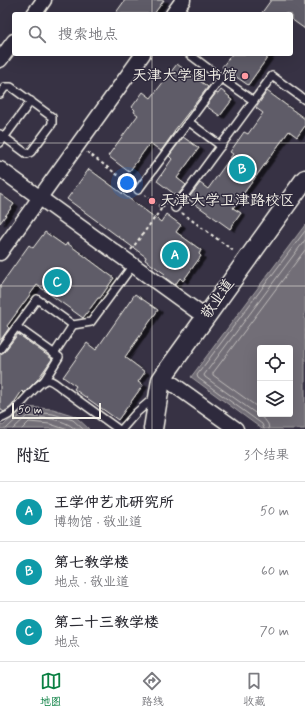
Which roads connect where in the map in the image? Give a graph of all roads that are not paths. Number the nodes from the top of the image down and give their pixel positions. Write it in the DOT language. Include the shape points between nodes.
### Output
graph roads {
  1 [pos="44,0"];
  2 [pos="183,0"];
  3 [pos="35,12"];
  4 [pos="174,12"];
  5 [pos="12,44"];
  6 [pos="142,56"];
  7 [pos="191,56"];
  8 [pos="0,60"];
  9 [pos="221,78"];
  10 [pos="0,94"];
  11 [pos="305,100"];
  12 [pos="31,101"];
  13 [pos="254,101"];
  14 [pos="189,122"];
  15 [pos="1,138"];
  16 [pos="221,146"];
  17 [pos="0,169"];
  18 [pos="305,179"];
  19 [pos="138,190"];
  20 [pos="40,198"];
  21 [pos="175,208"];
  22 [pos="0,254"];
  23 [pos="128,262"];
  24 [pos="205,317"];
  25 [pos="73,326"];
  26 [pos="16,327"];
  27 [pos="0,349"];
  28 [pos="54,354"];
  29 [pos="163,377"];
  30 [pos="44,381"];
  31 [pos="159,395"];
  32 [pos="0,419"];
  33 [pos="118,429"];
  34 [pos="122,429"];
  35 [pos="153,429"];
  36 [pos="236,429"];
  1 -- 3 [label="street"];
  2 -- 4 [label="street"];
  5 -- 8 [label="street"];
  6 -- 20 [label="street"];
  7 -- 9 [label="lane"];
  9 -- 13 [label="lane"];
  9 -- 14 [label="lane"];
  10 -- 12 [label="lane" via="8,86"];
  11 -- 13 [label="lane" via="272,76"];
  12 -- 15 [label="lane"];
  12 -- 15 [label="lane" via="53,120 36,147 27,154"];
  13 -- 16 [label="lane"];
  14 -- 16 [label="lane"];
  14 -- 19 [label="lane"];
  16 -- 21 [label="lane"];
  17 -- 20 [label="street"];
  18 -- 24 [label="street, 敬业道"];
  20 -- 22 [label="street"];
  20 -- 23 [label="street"];
  23 -- 24 [label="street"];
  23 -- 25 [label="lane" via="91,322"];
  24 -- 29 [label="street, 敬业道"];
  25 -- 26 [label="lane" via="37,299"];
  25 -- 28 [label="lane"];
  26 -- 27 [label="lane"];
  26 -- 28 [label="lane"];
  28 -- 30 [label="lane" via="59,357"];
  29 -- 31 [label="street, 敬业道"];
  29 -- 36 [label="street"];
  30 -- 32 [label="lane" via="11,414"];
  30 -- 33 [label="lane" via="50,380"];
  31 -- 34 [label="lane" via="136,413"];
  31 -- 35 [label="street, 敬业道"];
}
